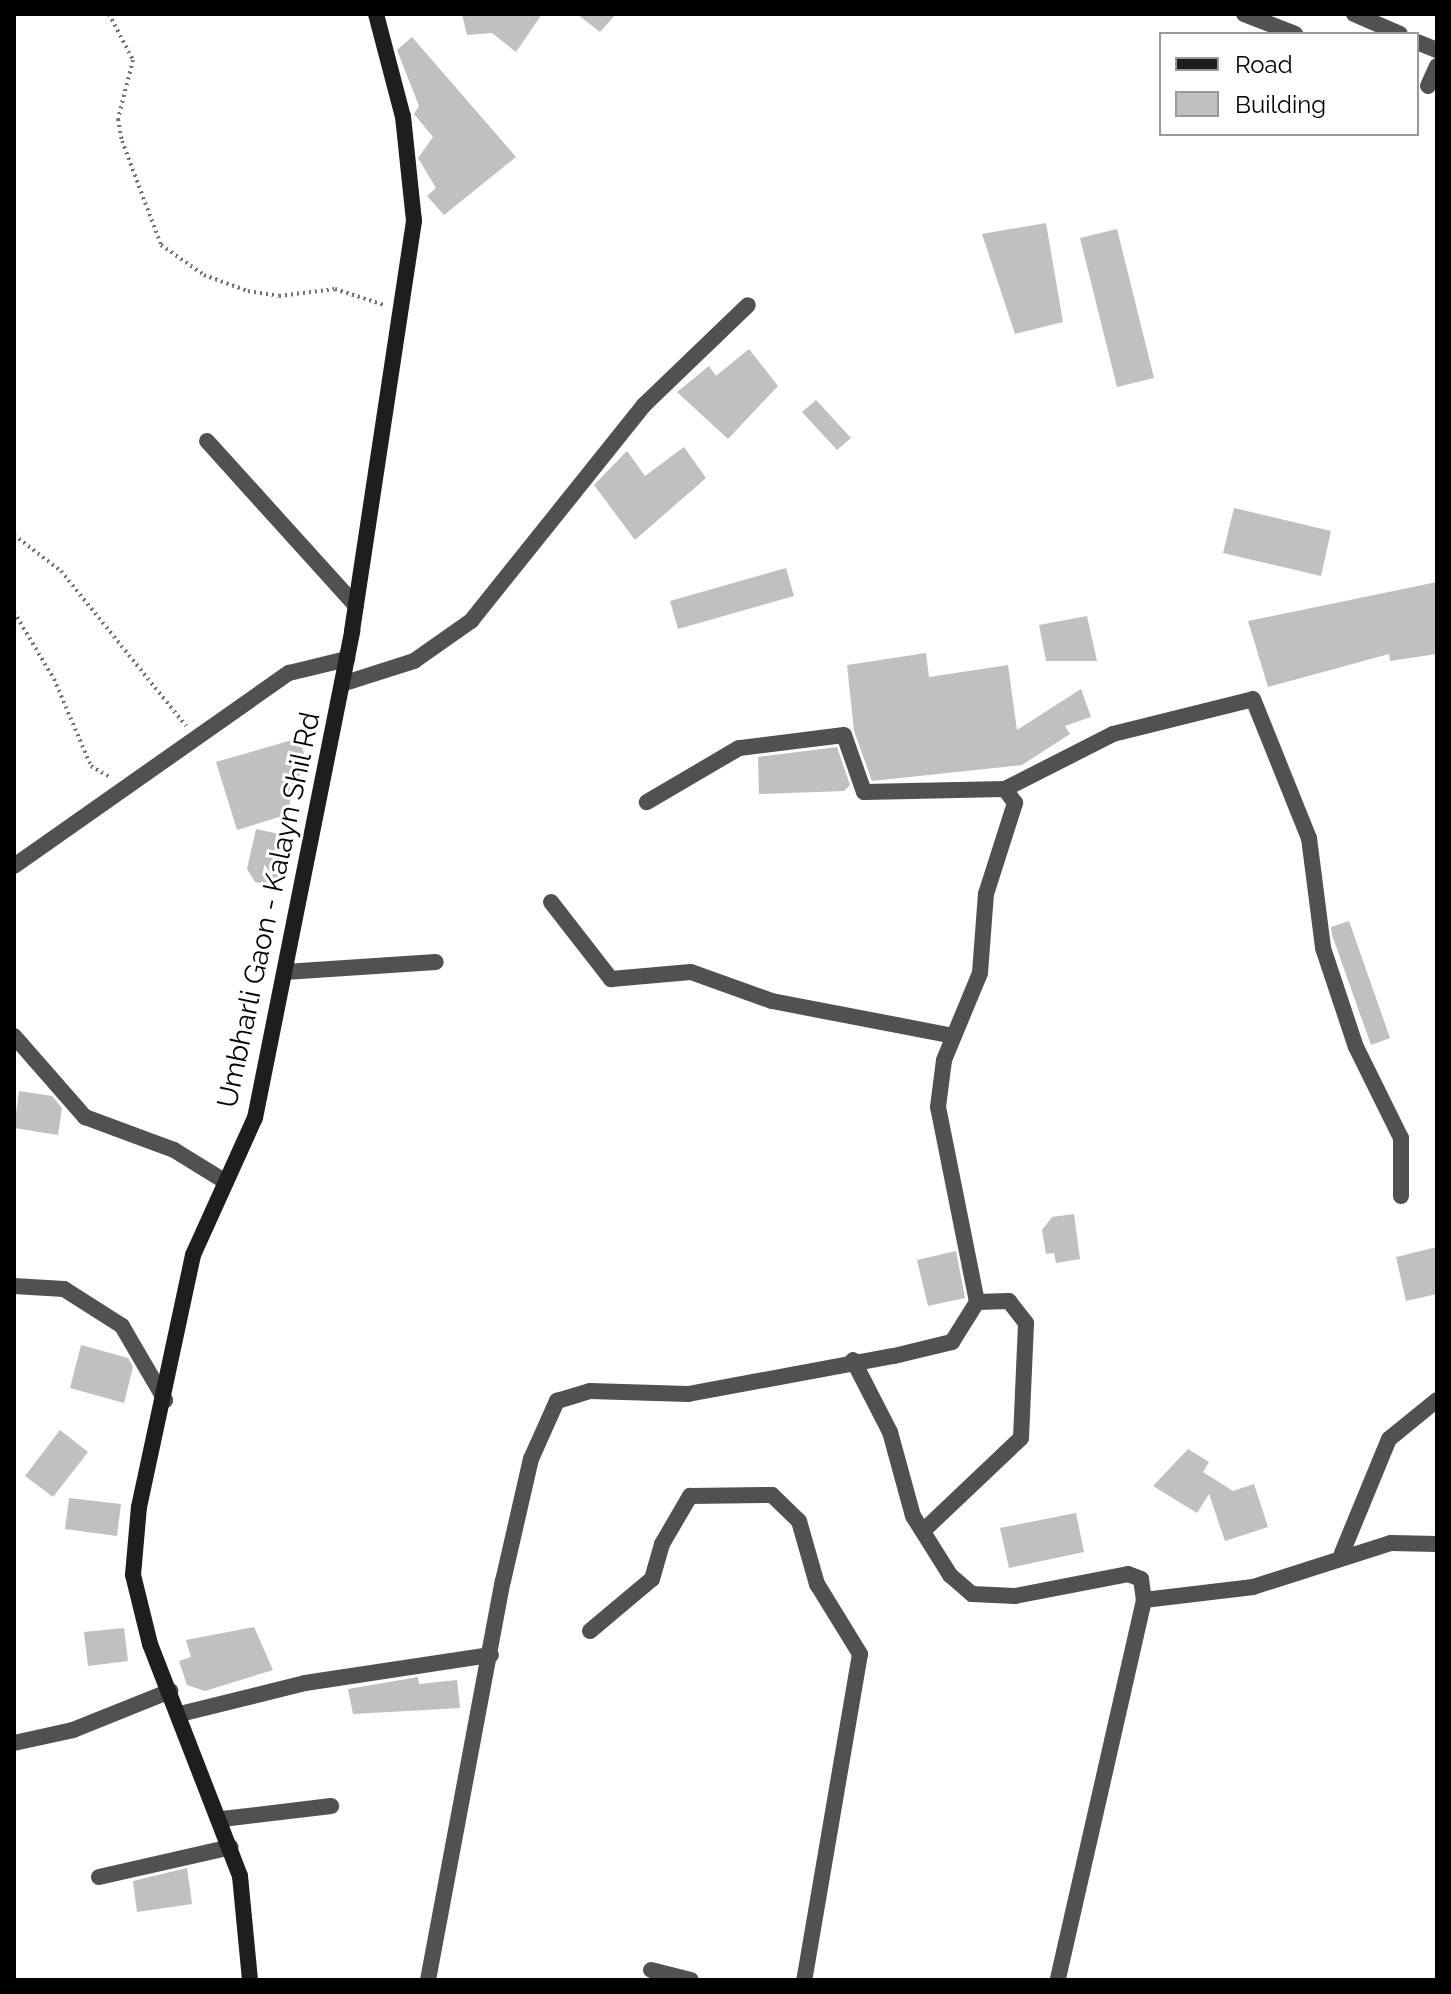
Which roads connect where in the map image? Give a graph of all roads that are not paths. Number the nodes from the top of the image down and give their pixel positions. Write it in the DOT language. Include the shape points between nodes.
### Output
graph roads {
  1 [pos="376,14"];
  2 [pos="1244,14"];
  3 [pos="1354,14"];
  4 [pos="1290,32"];
  5 [pos="1395,32"];
  6 [pos="1437,66"];
  7 [pos="1427,86"];
  8 [pos="748,305"];
  9 [pos="207,441"];
  10 [pos="356,606"];
  11 [pos="347,659"];
  12 [pos="342,684"];
  13 [pos="1005,789"];
  14 [pos="647,802"];
  15 [pos="14,866"];
  16 [pos="551,902"];
  17 [pos="436,962"];
  18 [pos="285,972"];
  19 [pos="14,1036"];
  20 [pos="954,1036"];
  21 [pos="226,1182"];
  22 [pos="1401,1196"];
  23 [pos="14,1286"];
  24 [pos="977,1302"];
  25 [pos="853,1360"];
  26 [pos="165,1400"];
  27 [pos="1437,1400"];
  28 [pos="923,1531"];
  29 [pos="1437,1544"];
  30 [pos="1342,1553"];
  31 [pos="1144,1600"];
  32 [pos="590,1631"];
  33 [pos="491,1655"];
  34 [pos="170,1691"];
  35 [pos="180,1714"];
  36 [pos="14,1743"];
  37 [pos="331,1806"];
  38 [pos="222,1819"];
  39 [pos="231,1847"];
  40 [pos="99,1877"];
  41 [pos="651,1970"];
  42 [pos="250,1980"];
  43 [pos="428,1980"];
  44 [pos="691,1980"];
  45 [pos="804,1980"];
  46 [pos="1058,1980"];
  1 -- 10 [label="street, Umbharli Gaon - Kalayn Shil Rd" via="403,117 414,221"];
  2 -- 4 [label="street"];
  3 -- 5 [label="street"];
  6 -- 7 [label="street"];
  8 -- 12 [label="street" via="644,405 471,621 414,661"];
  9 -- 10 [label="street"];
  10 -- 11 [label="street, Umbharli Gaon - Kalayn Shil Rd"];
  11 -- 12 [label="street, Umbharli Gaon - Kalayn Shil Rd"];
  11 -- 15 [label="street" via="289,673"];
  12 -- 18 [label="street, Umbharli Gaon - Kalayn Shil Rd"];
  13 -- 14 [label="street" via="864,792 844,735 739,748"];
  13 -- 20 [label="street" via="1015,803 986,894 980,973"];
  13 -- 22 [label="street" via="1113,734 1253,699 1309,838 1323,948 1356,1047 1401,1138"];
  16 -- 20 [label="street" via="611,979 691,972 772,1001"];
  17 -- 18 [label="street"];
  18 -- 21 [label="street, Umbharli Gaon - Kalayn Shil Rd" via="255,1118"];
  19 -- 21 [label="street" via="85,1117 174,1150"];
  20 -- 24 [label="street" via="938,1107"];
  21 -- 26 [label="street, Umbharli Gaon - Kalayn Shil Rd" via="193,1255"];
  23 -- 26 [label="street" via="64,1289 122,1326"];
  24 -- 25 [label="street" via="952,1342"];
  24 -- 28 [label="street" via="1009,1301 1026,1323 1021,1438"];
  25 -- 28 [label="street" via="890,1432"];
  25 -- 33 [label="street" via="688,1394 590,1391 557,1401 531,1459"];
  26 -- 34 [label="street, Umbharli Gaon - Kalayn Shil Rd" via="139,1507 133,1575"];
  27 -- 30 [label="street" via="1389,1439"];
  28 -- 31 [label="street" via="950,1575 972,1594 1015,1596 1128,1574 1141,1579"];
  29 -- 30 [label="street"];
  30 -- 31 [label="street" via="1253,1587"];
  31 -- 46 [label="street"];
  32 -- 45 [label="street" via="652,1579 662,1544 690,1496 772,1495 799,1521 817,1584 860,1654"];
  33 -- 35 [label="street" via="305,1683"];
  33 -- 43 [label="street"];
  34 -- 35 [label="street, Umbharli Gaon - Kalayn Shil Rd"];
  34 -- 36 [label="street" via="73,1730"];
  35 -- 38 [label="street, Umbharli Gaon - Kalayn Shil Rd"];
  37 -- 38 [label="street"];
  38 -- 39 [label="street, Umbharli Gaon - Kalayn Shil Rd"];
  39 -- 40 [label="street"];
  39 -- 42 [label="street, Umbharli Gaon - Kalayn Shil Rd"];
  41 -- 44 [label="street"];
}
